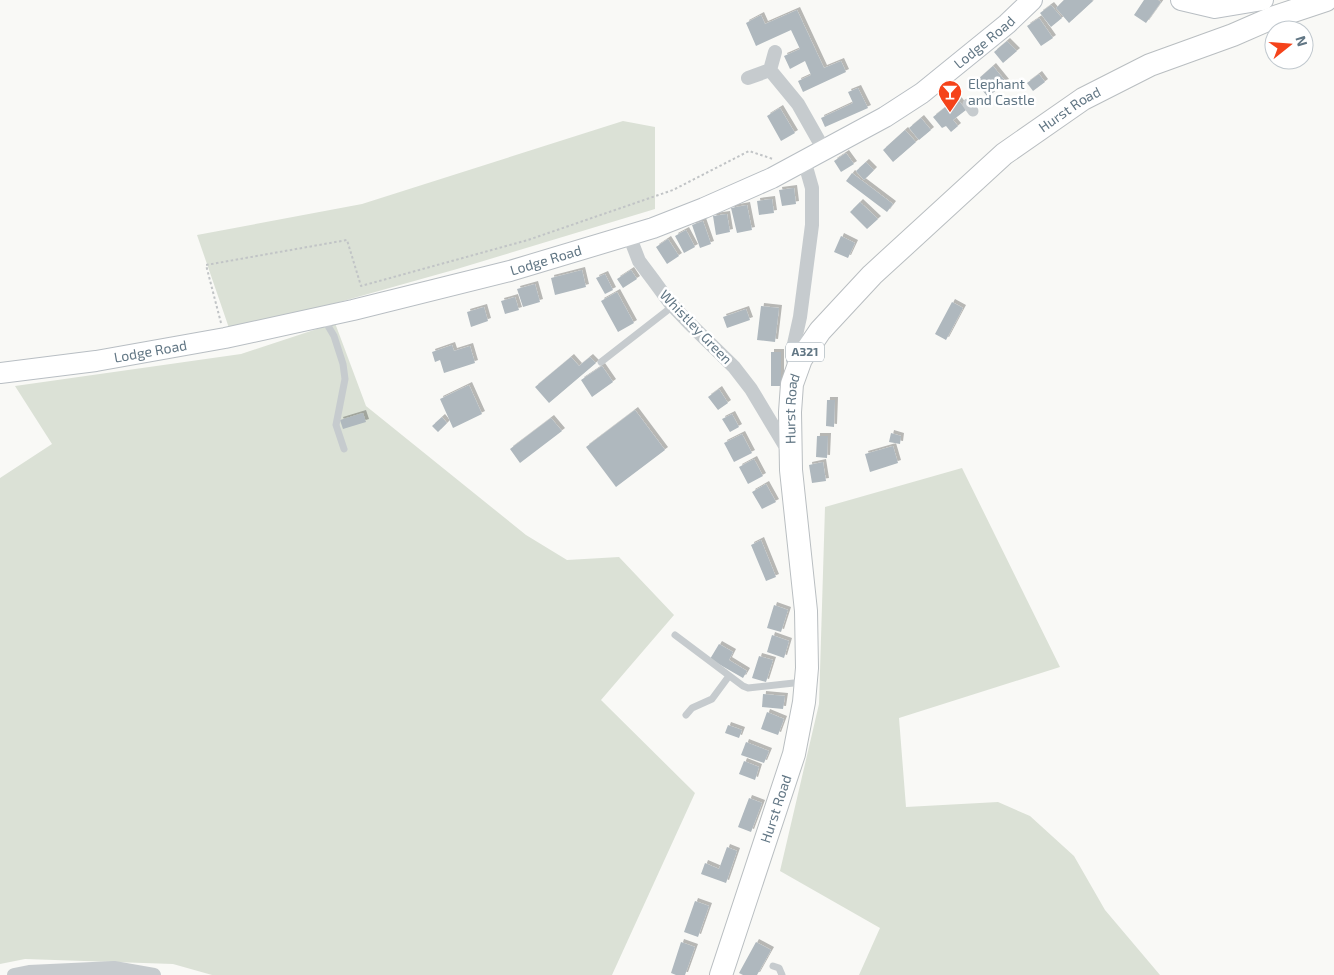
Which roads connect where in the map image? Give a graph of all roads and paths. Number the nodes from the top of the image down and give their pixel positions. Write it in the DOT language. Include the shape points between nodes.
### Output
graph roads {
  1 [pos="1032,0"];
  2 [pos="1181,0"];
  3 [pos="1263,0"];
  4 [pos="1326,0"];
  5 [pos="1226,7"];
  6 [pos="1233,35"];
  7 [pos="775,52"];
  8 [pos="770,70"];
  9 [pos="748,78"];
  10 [pos="824,150"];
  11 [pos="799,163"];
  12 [pos="629,235"];
  13 [pos="673,306"];
  14 [pos="322,316"];
  15 [pos="800,317"];
  16 [pos="820,331"];
  17 [pos="224,338"];
  18 [pos="601,362"];
  19 [pos="796,369"];
  20 [pos="0,373"];
  21 [pos="780,414"];
  22 [pos="344,449"];
  23 [pos="676,635"];
  24 [pos="729,676"];
  25 [pos="806,682"];
  26 [pos="686,715"];
  27 [pos="773,966"];
  28 [pos="14,975"];
  29 [pos="154,975"];
  30 [pos="721,975"];
  31 [pos="782,975"];
  1 -- 10 [label="main road, Lodge Road" via="922,94"];
  2 -- 5 [label="main road" via="1215,8"];
  3 -- 5 [label="main road"];
  4 -- 6 [label="main road, Hurst Road / A321"];
  5 -- 6 [label="main road"];
  6 -- 16 [label="main road, Hurst Road / A321" via="1125,76 1083,99 1004,154 872,275"];
  7 -- 8 [label="street"];
  8 -- 9 [label="street"];
  8 -- 10 [label="street" via="798,104"];
  10 -- 11 [label="main road, Lodge Road"];
  11 -- 12 [label="main road, Lodge Road" via="765,182 704,208"];
  11 -- 15 [label="street" via="812,188 812,225"];
  11 -- 17 [label="path" via="749,151 673,190 528,240 361,286 347,240 206,265"];
  12 -- 13 [label="street, Whistley Green" via="639,260"];
  12 -- 14 [label="main road, Lodge Road" via="510,271"];
  13 -- 18 [label="lane"];
  13 -- 21 [label="street, Whistley Green" via="734,367 751,389"];
  14 -- 17 [label="main road, Lodge Road"];
  14 -- 22 [label="lane" via="334,336 343,364 345,378 336,425"];
  15 -- 16 [label="street"];
  15 -- 19 [label="street" via="794,344"];
  16 -- 19 [label="main road, Hurst Road / A321"];
  17 -- 20 [label="main road, Lodge Road" via="96,361"];
  19 -- 21 [label="main road, Hurst Road / A321"];
  21 -- 25 [label="main road, Hurst Road / A321" via="790,448 806,611"];
  23 -- 24 [label="lane"];
  24 -- 25 [label="lane" via="748,688"];
  24 -- 26 [label="lane" via="712,699 692,708"];
  25 -- 30 [label="main road, Hurst Road / A321" via="794,754"];
  27 -- 31 [label="lane" via="779,968"];
  28 -- 29 [label="street" via="114,968"];
}
